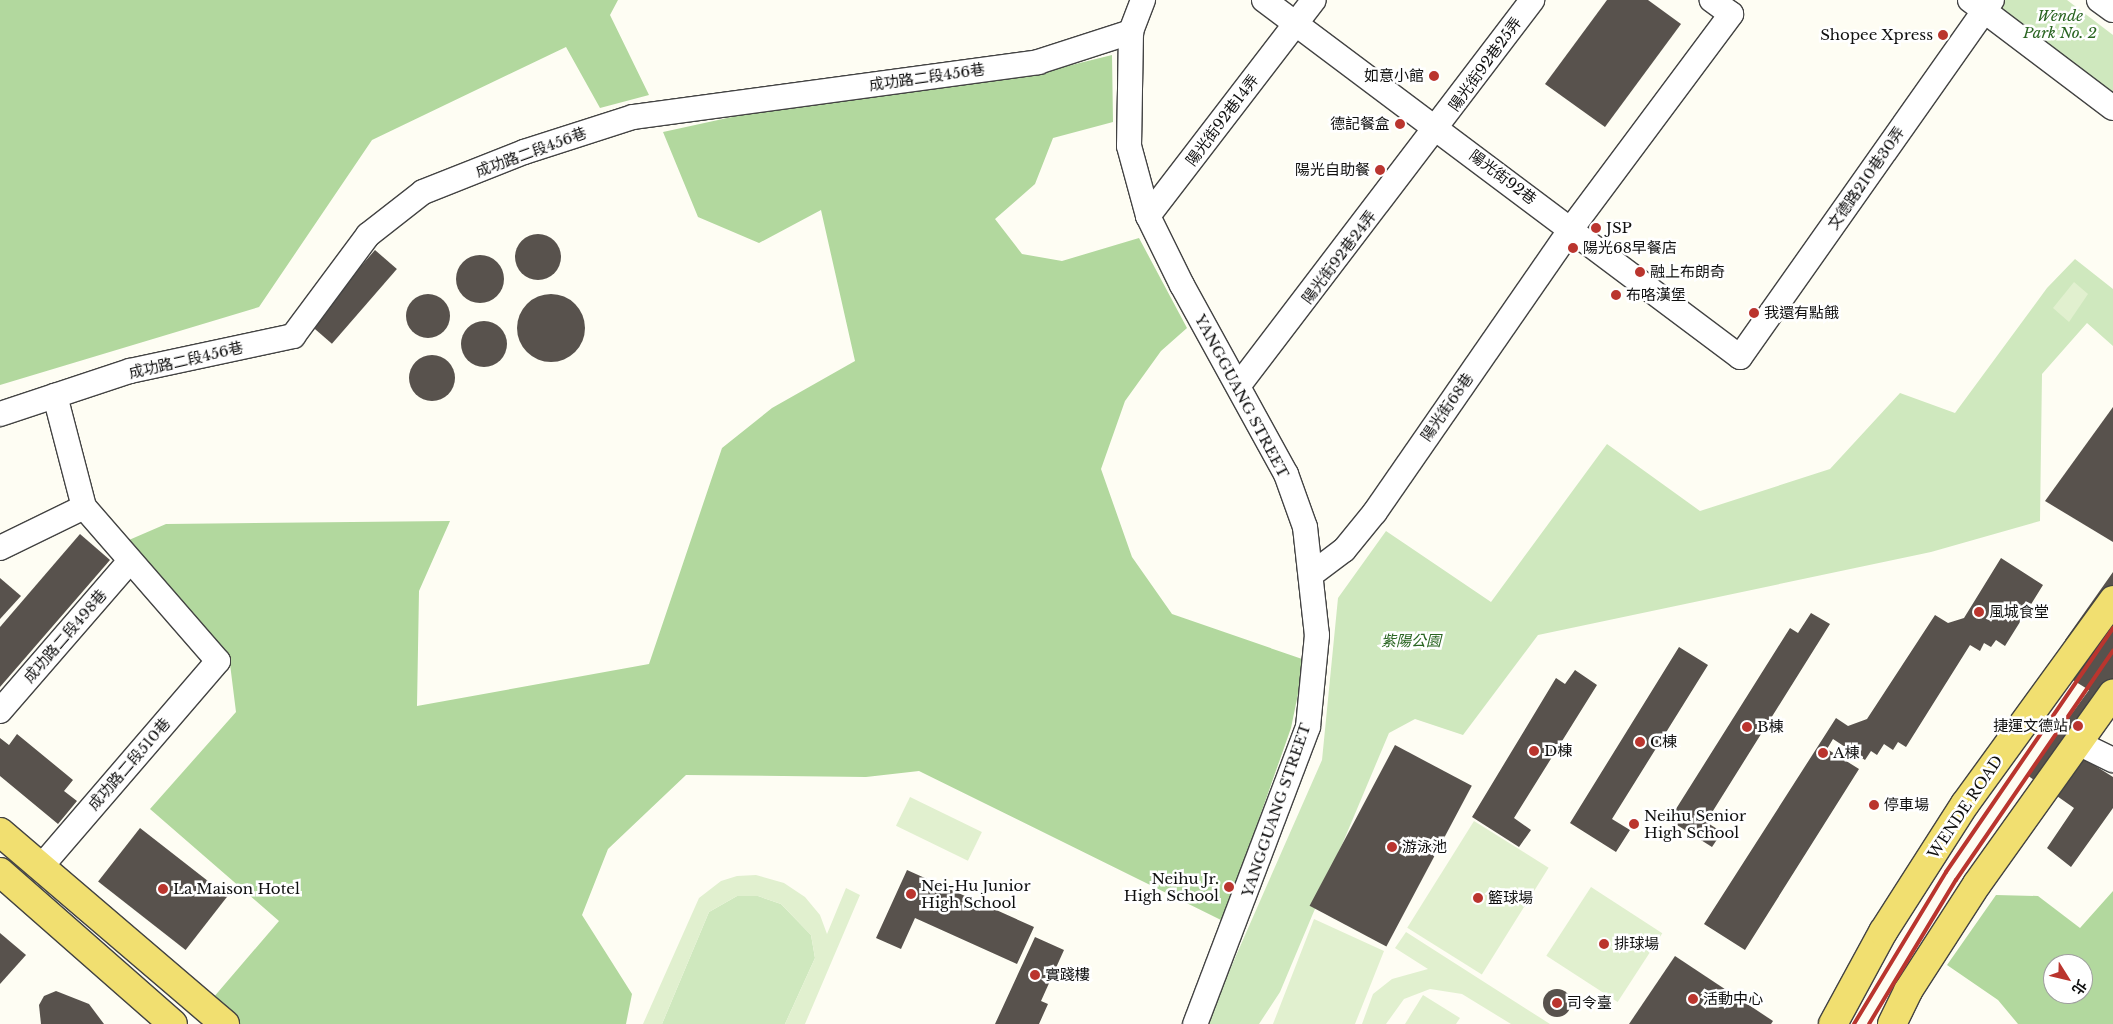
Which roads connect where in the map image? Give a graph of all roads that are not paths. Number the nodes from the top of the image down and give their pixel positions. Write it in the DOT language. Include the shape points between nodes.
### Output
graph roads {
  1 [pos="1143,0"];
  2 [pos="1264,0"];
  3 [pos="1314,0"];
  4 [pos="1532,0"];
  5 [pos="1712,0"];
  6 [pos="2099,0"];
  7 [pos="1982,4"];
  8 [pos="2113,10"];
  9 [pos="1295,25"];
  10 [pos="1131,32"];
  11 [pos="2113,108"];
  12 [pos="1438,127"];
  13 [pos="1148,216"];
  14 [pos="1571,229"];
  15 [pos="1740,357"];
  16 [pos="1239,385"];
  17 [pos="55,396"];
  18 [pos="0,414"];
  19 [pos="84,507"];
  20 [pos="0,548"];
  21 [pos="130,561"];
  22 [pos="1312,574"];
  23 [pos="2113,600"];
  24 [pos="2113,693"];
  25 [pos="0,711"];
  26 [pos="2078,743"];
  27 [pos="2113,760"];
  28 [pos="0,832"];
  29 [pos="40,868"];
  30 [pos="0,872"];
  31 [pos="173,1024"];
  32 [pos="225,1024"];
  33 [pos="1195,1024"];
  34 [pos="1833,1024"];
  35 [pos="1892,1024"];
  1 -- 10 [label="street, YANGGUANG STREET"];
  2 -- 9 [label="street, 陽光街92巷"];
  3 -- 9 [label="street, 陽光街92巷14弄"];
  4 -- 12 [label="street, 陽光街92巷25弄"];
  5 -- 14 [label="street, 陽光街68巷" via="1731,14"];
  6 -- 8 [label="street"];
  7 -- 11 [label="street"];
  7 -- 15 [label="street, 文德路210巷30弄"];
  9 -- 12 [label="street, 陽光街92巷"];
  9 -- 13 [label="street, 陽光街92巷14弄"];
  10 -- 13 [label="street, YANGGUANG STREET" via="1129,146"];
  10 -- 17 [label="street, 成功路二段456巷" via="1038,62 634,117 524,152 422,192 368,235 292,336 130,372"];
  12 -- 14 [label="street, 陽光街92巷"];
  12 -- 16 [label="street, 陽光街92巷24弄"];
  13 -- 16 [label="street, YANGGUANG STREET" via="1200,318"];
  14 -- 15 [label="street, 陽光街92巷"];
  14 -- 22 [label="street, 陽光街68巷" via="1375,512 1344,550"];
  16 -- 22 [label="street, YANGGUANG STREET" via="1286,474 1304,527"];
  17 -- 18 [label="street, 成功路二段456巷"];
  17 -- 19 [label="street"];
  19 -- 20 [label="street"];
  19 -- 21 [label="street"];
  21 -- 25 [label="street, 成功路二段498巷"];
  21 -- 29 [label="street, 成功路二段510巷" via="218,661"];
  22 -- 33 [label="street, YANGGUANG STREET" via="1317,635 1308,727"];
  23 -- 34 [label="main road, WENDE ROAD" via="1965,804 1884,932"];
  24 -- 26 [label="main road"];
  26 -- 27 [label="street"];
  26 -- 35 [label="main road" via="1977,884 1908,991"];
  28 -- 29 [label="main road"];
  29 -- 32 [label="main road"];
  30 -- 31 [label="main road"];
}
